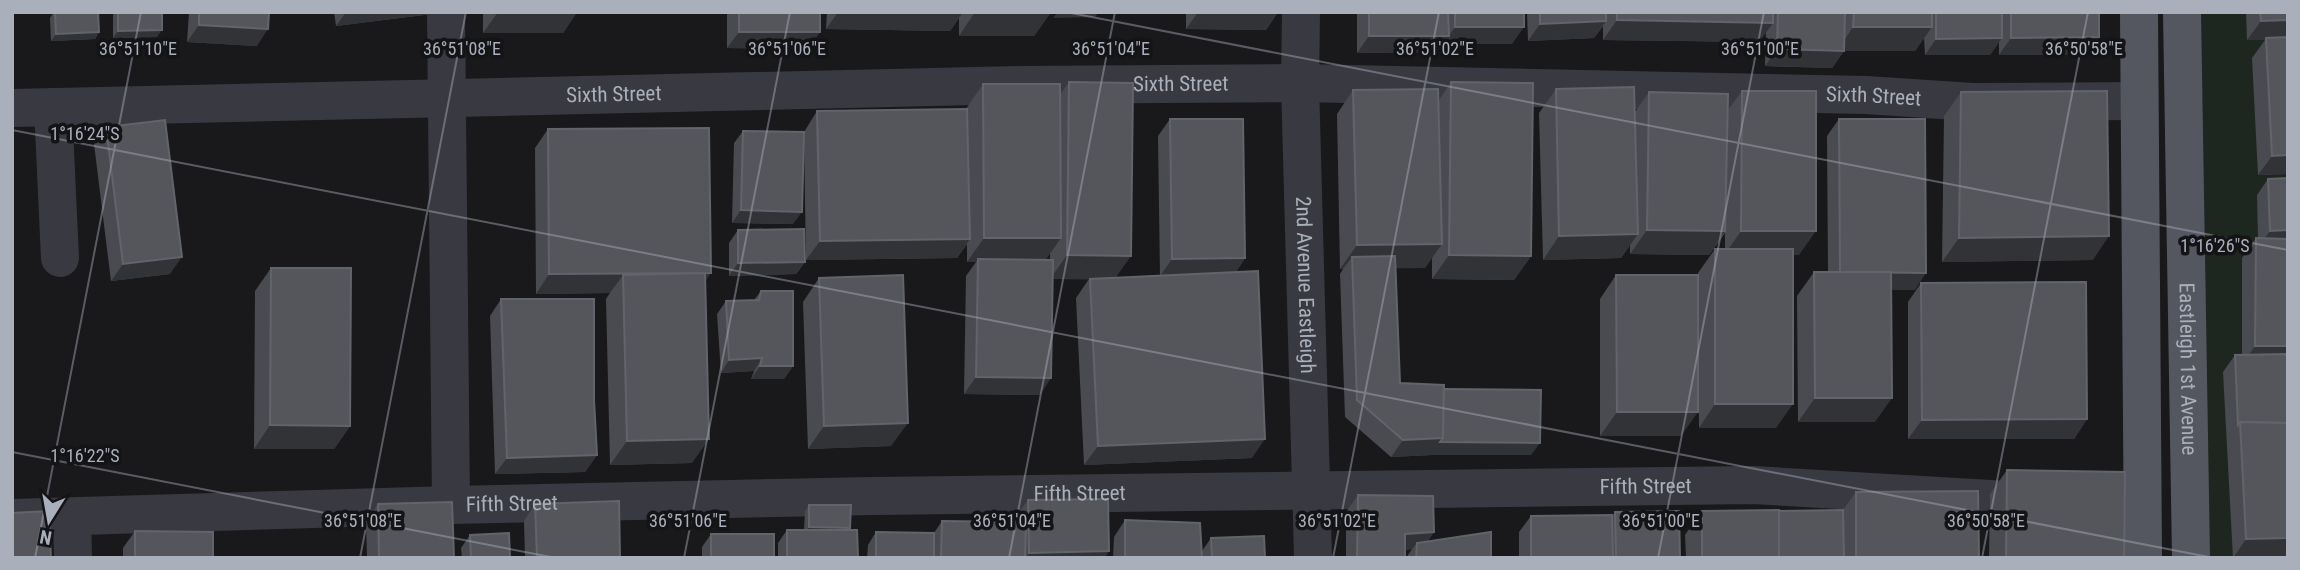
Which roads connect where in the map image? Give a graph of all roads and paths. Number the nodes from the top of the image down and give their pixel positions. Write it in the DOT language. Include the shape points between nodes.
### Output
graph roads {
  1 [pos="446,12"];
  2 [pos="1301,12"];
  3 [pos="2139,12"];
  4 [pos="2182,12"];
  5 [pos="1300,83"];
  6 [pos="447,99"];
  7 [pos="2139,101"];
  8 [pos="53,107"];
  9 [pos="12,108"];
  10 [pos="60,258"];
  11 [pos="1312,489"];
  12 [pos="451,505"];
  13 [pos="2144,508"];
  14 [pos="72,517"];
  15 [pos="12,518"];
  16 [pos="73,558"];
  17 [pos="1314,558"];
  18 [pos="2143,558"];
  19 [pos="2190,558"];
  1 -- 6 [label="street"];
  2 -- 5 [label="street, 2nd Avenue Eastleigh"];
  3 -- 7 [label="main road"];
  4 -- 19 [label="main road, Eastleigh 1st Avenue"];
  5 -- 6 [label="street, Sixth Street"];
  5 -- 7 [label="street, Sixth Street" via="1866,95 1972,102"];
  5 -- 11 [label="street, 2nd Avenue Eastleigh"];
  6 -- 8 [label="street, Sixth Street"];
  6 -- 12 [label="street"];
  7 -- 13 [label="main road"];
  8 -- 9 [label="street, Sixth Street"];
  8 -- 10 [label="street"];
  11 -- 12 [label="street, Fifth Street"];
  11 -- 13 [label="street, Fifth Street" via="1753,485"];
  11 -- 17 [label="street, 2nd Avenue Eastleigh"];
  12 -- 14 [label="street, Fifth Street"];
  13 -- 18 [label="main road"];
  14 -- 15 [label="street, Fifth Street"];
  14 -- 16 [label="street"];
}
